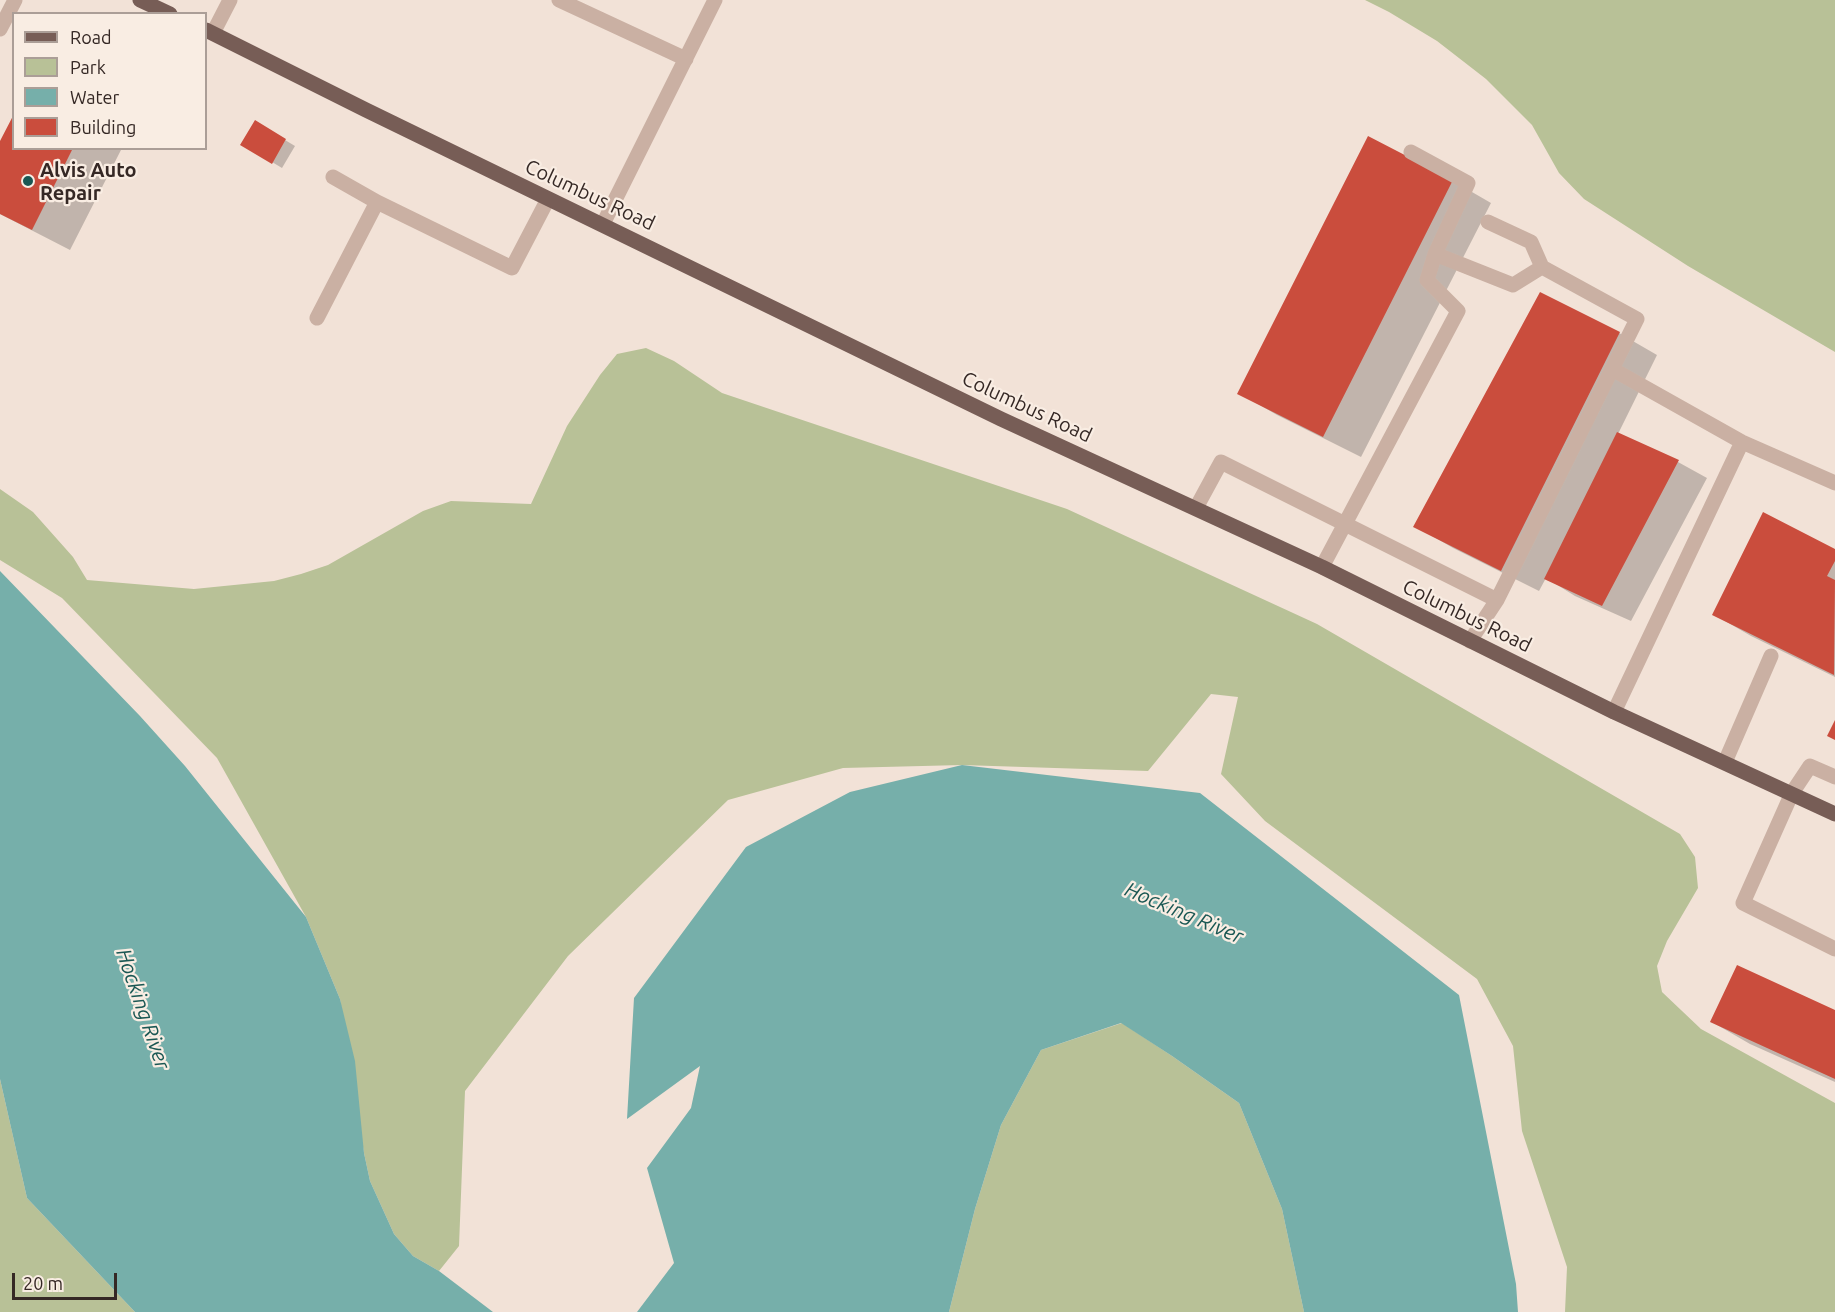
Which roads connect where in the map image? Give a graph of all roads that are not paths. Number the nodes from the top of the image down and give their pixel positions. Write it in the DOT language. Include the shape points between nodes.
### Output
graph roads {
  1 [pos="15,0"];
  2 [pos="140,0"];
  3 [pos="230,0"];
  4 [pos="559,0"];
  5 [pos="715,0"];
  6 [pos="166,12"];
  7 [pos="0,29"];
  8 [pos="209,32"];
  9 [pos="686,59"];
  10 [pos="1411,152"];
  11 [pos="333,177"];
  12 [pos="548,199"];
  13 [pos="377,202"];
  14 [pos="1488,222"];
  15 [pos="603,224"];
  16 [pos="1435,254"];
  17 [pos="1542,267"];
  18 [pos="317,318"];
  19 [pos="1612,369"];
  20 [pos="1742,441"];
  21 [pos="1835,483"];
  22 [pos="1196,508"];
  23 [pos="1344,524"];
  24 [pos="1322,567"];
  25 [pos="1497,600"];
  26 [pos="1470,641"];
  27 [pos="1771,657"];
  28 [pos="1614,712"];
  29 [pos="1725,762"];
  30 [pos="1835,777"];
  31 [pos="1792,793"];
  32 [pos="1835,814"];
  33 [pos="1835,949"];
  1 -- 7 [label="street"];
  2 -- 6 [label="main road"];
  3 -- 8 [label="street"];
  4 -- 9 [label="street"];
  5 -- 9 [label="street"];
  8 -- 12 [label="main road, Columbus Road"];
  9 -- 15 [label="street"];
  10 -- 16 [label="street" via="1468,183"];
  11 -- 13 [label="street"];
  12 -- 13 [label="street" via="512,268"];
  12 -- 15 [label="main road, Columbus Road"];
  13 -- 18 [label="street"];
  14 -- 17 [label="street" via="1532,242"];
  15 -- 22 [label="main road, Columbus Road" via="1001,419"];
  16 -- 17 [label="street" via="1513,285"];
  16 -- 23 [label="street" via="1427,280 1458,310"];
  17 -- 19 [label="street" via="1637,319"];
  19 -- 20 [label="street"];
  19 -- 25 [label="street"];
  20 -- 21 [label="street"];
  20 -- 28 [label="street"];
  22 -- 23 [label="street" via="1221,462"];
  22 -- 24 [label="main road, Columbus Road"];
  23 -- 24 [label="street"];
  23 -- 25 [label="street"];
  24 -- 26 [label="main road, Columbus Road"];
  25 -- 26 [label="street"];
  26 -- 28 [label="main road, Columbus Road"];
  27 -- 29 [label="street"];
  28 -- 29 [label="main road, Columbus Road"];
  29 -- 31 [label="main road, Columbus Road"];
  30 -- 31 [label="street" via="1810,766"];
  31 -- 32 [label="main road, Columbus Road"];
  31 -- 33 [label="street" via="1743,903"];
}
